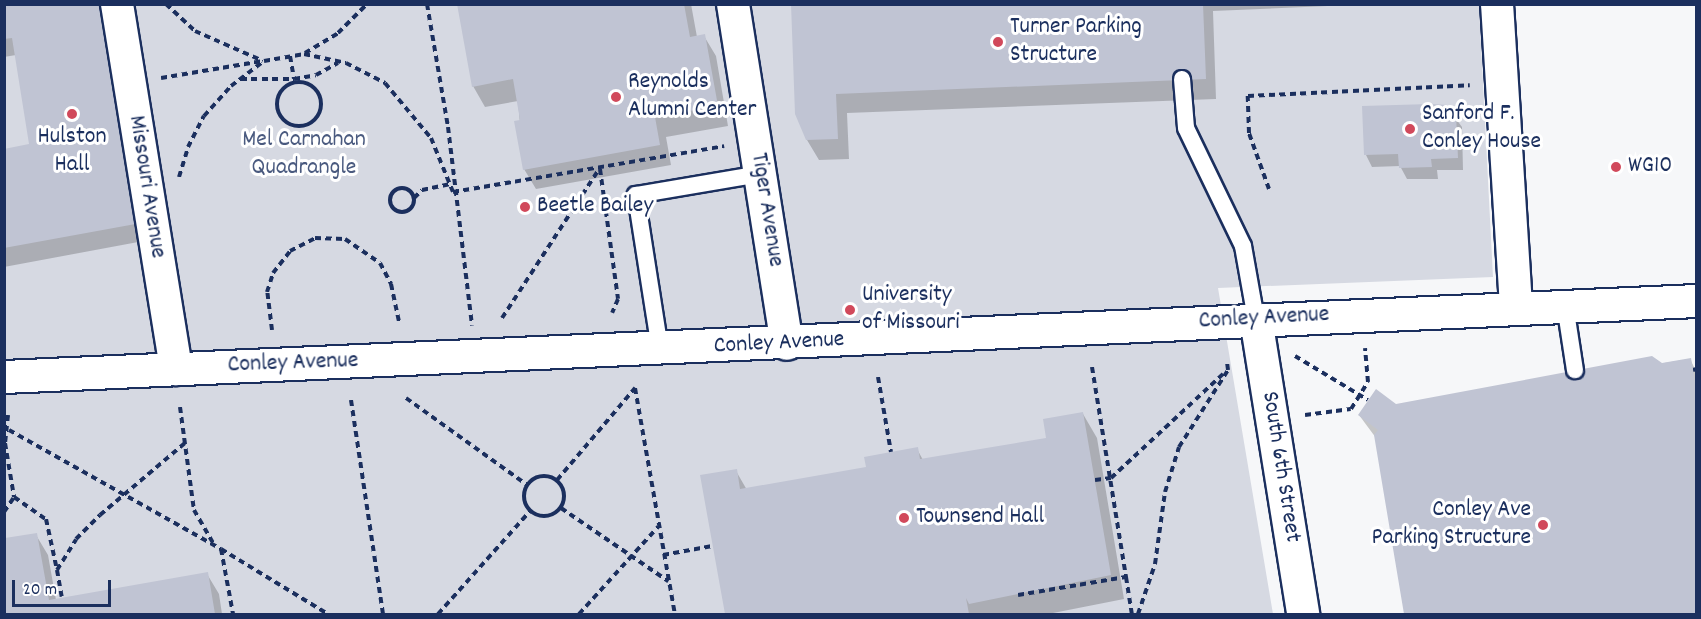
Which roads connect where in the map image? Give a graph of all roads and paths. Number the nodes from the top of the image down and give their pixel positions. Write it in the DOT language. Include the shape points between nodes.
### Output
graph roads {
  1 [pos="117,4"];
  2 [pos="166,4"];
  3 [pos="367,4"];
  4 [pos="428,4"];
  5 [pos="733,4"];
  6 [pos="1497,4"];
  7 [pos="304,54"];
  8 [pos="290,56"];
  9 [pos="264,61"];
  10 [pos="339,62"];
  11 [pos="240,79"];
  12 [pos="1182,79"];
  13 [pos="294,81"];
  14 [pos="129,83"];
  15 [pos="1483,85"];
  16 [pos="728,145"];
  17 [pos="599,168"];
  18 [pos="760,174"];
  19 [pos="450,184"];
  20 [pos="177,186"];
  21 [pos="1269,189"];
  22 [pos="453,192"];
  23 [pos="414,199"];
  24 [pos="1696,301"];
  25 [pos="1565,305"];
  26 [pos="1516,306"];
  27 [pos="612,313"];
  28 [pos="502,318"];
  29 [pos="1256,320"];
  30 [pos="399,323"];
  31 [pos="272,330"];
  32 [pos="787,344"];
  33 [pos="1365,347"];
  34 [pos="660,349"];
  35 [pos="476,356"];
  36 [pos="1295,356"];
  37 [pos="1227,362"];
  38 [pos="1092,367"];
  39 [pos="176,369"];
  40 [pos="1228,370"];
  41 [pos="1575,370"];
  42 [pos="4,377"];
  43 [pos="878,377"];
  44 [pos="1360,395"];
  45 [pos="406,398"];
  46 [pos="351,400"];
  47 [pos="1368,400"];
  48 [pos="180,407"];
  49 [pos="8,415"];
  50 [pos="1305,415"];
  51 [pos="9,430"];
  52 [pos="185,443"];
  53 [pos="891,452"];
  54 [pos="1111,478"];
  55 [pos="557,480"];
  56 [pos="1095,480"];
  57 [pos="527,484"];
  58 [pos="123,494"];
  59 [pos="14,497"];
  60 [pos="561,508"];
  61 [pos="530,511"];
  62 [pos="4,512"];
  63 [pos="658,527"];
  64 [pos="214,545"];
  65 [pos="712,546"];
  66 [pos="221,549"];
  67 [pos="663,555"];
  68 [pos="630,557"];
  69 [pos="57,570"];
  70 [pos="1126,577"];
  71 [pos="668,581"];
  72 [pos="1018,596"];
  73 [pos="62,597"];
  74 [pos="233,615"];
  75 [pos="328,615"];
  76 [pos="383,615"];
  77 [pos="438,615"];
  78 [pos="579,615"];
  79 [pos="675,615"];
  80 [pos="1132,615"];
  81 [pos="1137,615"];
  82 [pos="1304,615"];
  1 -- 14 [label="street, Missouri Avenue"];
  2 -- 9 [label="path" via="195,31"];
  3 -- 7 [label="path" via="338,33"];
  4 -- 22 [label="path" via="448,127"];
  5 -- 18 [label="street, Tiger Avenue"];
  6 -- 26 [label="street"];
  7 -- 8 [label="path"];
  7 -- 10 [label="path"];
  8 -- 9 [label="path"];
  8 -- 13 [label="path"];
  9 -- 11 [label="path"];
  9 -- 14 [label="path"];
  10 -- 13 [label="path" via="316,75"];
  10 -- 19 [label="path" via="385,83 410,108 431,138"];
  11 -- 13 [label="path"];
  11 -- 20 [label="path" via="204,116 188,147"];
  12 -- 29 [label="lane" via="1186,128 1243,246"];
  13 -- 13 [label="path" via="282,90 278,108 286,122 300,126 316,118 321,101 314,88"];
  14 -- 39 [label="street, Missouri Avenue"];
  15 -- 21 [label="path" via="1248,96 1249,133"];
  16 -- 17 [label="path"];
  17 -- 22 [label="path"];
  17 -- 27 [label="path" via="618,299"];
  17 -- 28 [label="path"];
  18 -- 32 [label="street, Tiger Avenue"];
  18 -- 34 [label="lane" via="636,195"];
  19 -- 22 [label="path"];
  19 -- 23 [label="path" via="422,190"];
  22 -- 35 [label="path"];
  23 -- 23 [label="path" via="413,207 406,212 398,212 390,203 393,192 400,188 407,189"];
  24 -- 25 [label="street, Conley Avenue"];
  25 -- 26 [label="street, Conley Avenue"];
  25 -- 41 [label="lane"];
  26 -- 29 [label="street, Conley Avenue"];
  29 -- 32 [label="street, Conley Avenue"];
  29 -- 82 [label="street, South 6th Street"];
  30 -- 31 [label="path" via="392,284 380,263 345,239 315,238 290,251 273,273 267,292"];
  32 -- 34 [label="street, Conley Avenue"];
  33 -- 44 [label="path" via="1368,382"];
  34 -- 35 [label="street, Conley Avenue"];
  35 -- 39 [label="street, Conley Avenue"];
  36 -- 44 [label="path"];
  37 -- 40 [label="path"];
  38 -- 54 [label="path"];
  39 -- 42 [label="street, Conley Avenue"];
  40 -- 54 [label="path"];
  40 -- 81 [label="path" via="1179,447 1165,492 1155,564"];
  43 -- 53 [label="path"];
  44 -- 47 [label="path"];
  44 -- 50 [label="path" via="1351,409"];
  45 -- 57 [label="path"];
  46 -- 76 [label="path"];
  48 -- 52 [label="path"];
  49 -- 51 [label="path"];
  51 -- 58 [label="path"];
  51 -- 59 [label="path" via="5,443"];
  52 -- 58 [label="path"];
  52 -- 64 [label="path" via="194,510"];
  54 -- 56 [label="path"];
  54 -- 70 [label="path"];
  55 -- 57 [label="path" via="545,476"];
  55 -- 60 [label="path" via="564,490"];
  55 -- 63 [label="path" via="635,388"];
  57 -- 61 [label="path" via="524,498"];
  58 -- 64 [label="path"];
  58 -- 69 [label="path" via="76,539"];
  59 -- 62 [label="path"];
  59 -- 69 [label="path" via="46,519"];
  60 -- 61 [label="path" via="546,517"];
  60 -- 68 [label="path"];
  61 -- 77 [label="path"];
  63 -- 67 [label="path"];
  63 -- 68 [label="path"];
  64 -- 66 [label="path"];
  65 -- 67 [label="path"];
  66 -- 74 [label="path"];
  66 -- 75 [label="path"];
  67 -- 71 [label="path"];
  68 -- 71 [label="path"];
  68 -- 78 [label="path"];
  69 -- 73 [label="path"];
  70 -- 72 [label="path"];
  70 -- 80 [label="path"];
  71 -- 79 [label="path"];
}
